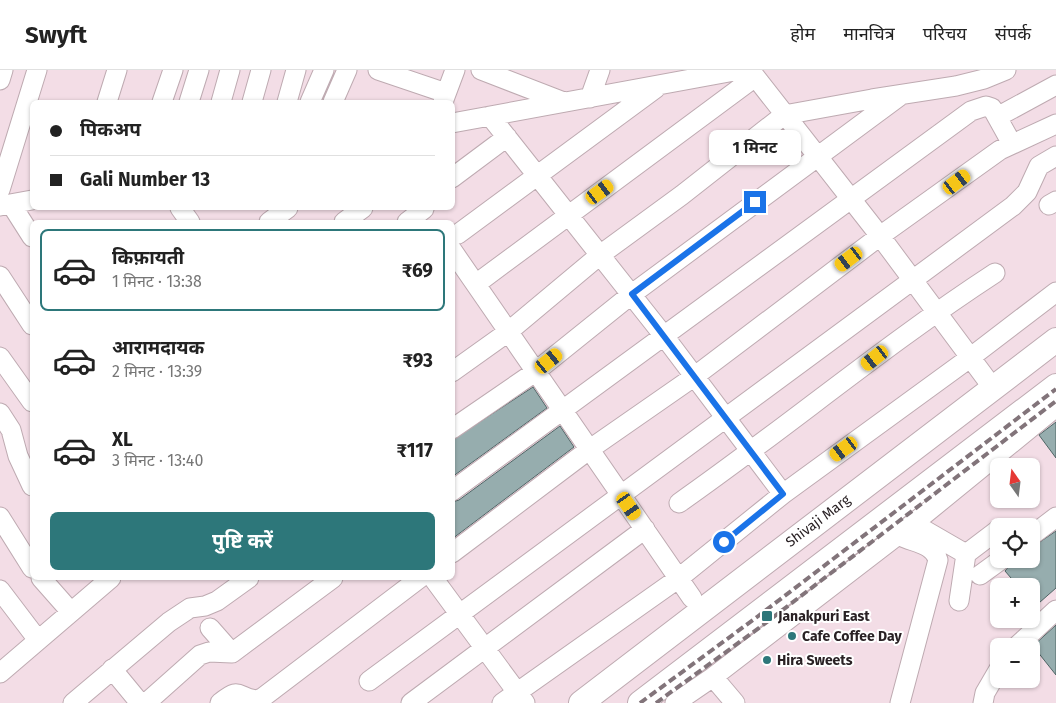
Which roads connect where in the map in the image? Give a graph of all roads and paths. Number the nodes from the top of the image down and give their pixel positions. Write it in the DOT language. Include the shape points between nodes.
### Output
graph roads {
  1 [pos="3,70"];
  2 [pos="37,70"];
  3 [pos="117,70"];
  4 [pos="173,70"];
  5 [pos="199,70"];
  6 [pos="230,70"];
  7 [pos="261,70"];
  8 [pos="296,70"];
  9 [pos="324,70"];
  10 [pos="347,70"];
  11 [pos="378,70"];
  12 [pos="455,70"];
  13 [pos="481,70"];
  14 [pos="600,70"];
  15 [pos="1006,70"];
  16 [pos="748,72"];
  17 [pos="0,80"];
  18 [pos="660,85"];
  19 [pos="1056,85"];
  20 [pos="902,95"];
  21 [pos="445,98"];
  22 [pos="590,98"];
  23 [pos="108,100"];
  24 [pos="163,100"];
  25 [pos="190,100"];
  26 [pos="222,100"];
  27 [pos="253,100"];
  28 [pos="288,100"];
  29 [pos="311,100"];
  30 [pos="334,100"];
  31 [pos="564,102"];
  32 [pos="784,115"];
  33 [pos="490,116"];
  34 [pos="996,117"];
  35 [pos="455,122"];
  36 [pos="1056,124"];
  37 [pos="507,136"];
  38 [pos="1012,144"];
  39 [pos="817,156"];
  40 [pos="1056,156"];
  41 [pos="536,174"];
  42 [pos="455,176"];
  43 [pos="851,199"];
  44 [pos="4,200"];
  45 [pos="30,200"];
  46 [pos="285,210"];
  47 [pos="360,210"];
  48 [pos="427,213"];
  49 [pos="569,215"];
  50 [pos="272,220"];
  51 [pos="347,220"];
  52 [pos="411,220"];
  53 [pos="30,234"];
  54 [pos="880,236"];
  55 [pos="455,242"];
  56 [pos="600,255"];
  57 [pos="995,273"];
  58 [pos="0,276"];
  59 [pos="912,279"];
  60 [pos="476,284"];
  61 [pos="1056,292"];
  62 [pos="632,294"];
  63 [pos="937,311"];
  64 [pos="30,322"];
  65 [pos="508,332"];
  66 [pos="664,336"];
  67 [pos="1056,340"];
  68 [pos="0,357"];
  69 [pos="971,357"];
  70 [pos="455,370"];
  71 [pos="535,372"];
  72 [pos="695,376"];
  73 [pos="993,388"];
  74 [pos="1056,392"];
  75 [pos="30,399"];
  76 [pos="564,411"];
  77 [pos="0,413"];
  78 [pos="726,417"];
  79 [pos="455,427"];
  80 [pos="590,449"];
  81 [pos="752,452"];
  82 [pos="30,482"];
  83 [pos="455,489"];
  84 [pos="621,494"];
  85 [pos="783,494"];
  86 [pos="679,502"];
  87 [pos="0,517"];
  88 [pos="1056,517"];
  89 [pos="915,522"];
  90 [pos="889,527"];
  91 [pos="645,529"];
  92 [pos="1040,529"];
  93 [pos="990,536"];
  94 [pos="797,538"];
  95 [pos="455,551"];
  96 [pos="966,554"];
  97 [pos="30,565"];
  98 [pos="819,566"];
  99 [pos="990,568"];
  100 [pos="980,575"];
  101 [pos="679,578"];
  102 [pos="43,580"];
  103 [pos="104,580"];
  104 [pos="246,580"];
  105 [pos="330,580"];
  106 [pos="417,580"];
  107 [pos="434,580"];
  108 [pos="0,590"];
  109 [pos="692,598"];
  110 [pos="959,601"];
  111 [pos="71,612"];
  112 [pos="459,614"];
  113 [pos="1055,614"];
  114 [pos="210,628"];
  115 [pos="1026,638"];
  116 [pos="38,640"];
  117 [pos="484,649"];
  118 [pos="232,653"];
  119 [pos="112,669"];
  120 [pos="0,673"];
  121 [pos="702,675"];
  122 [pos="369,681"];
  123 [pos="990,684"];
  124 [pos="514,700"];
  125 [pos="73,703"];
  126 [pos="140,703"];
  127 [pos="146,703"];
  128 [pos="220,703"];
  129 [pos="411,703"];
  130 [pos="581,703"];
  131 [pos="640,703"];
  132 [pos="675,703"];
  133 [pos="735,703"];
  134 [pos="900,703"];
  135 [pos="983,703"];
  1 -- 17 [label="street"];
  2 -- 44 [label="street"];
  3 -- 23 [label="street"];
  4 -- 24 [label="street"];
  5 -- 25 [label="street"];
  6 -- 26 [label="street"];
  7 -- 27 [label="street"];
  8 -- 28 [label="street"];
  9 -- 29 [label="street"];
  10 -- 30 [label="street"];
  11 -- 21 [label="street"];
  12 -- 21 [label="street"];
  13 -- 31 [label="street"];
  14 -- 22 [label="street"];
  15 -- 20 [label="street" via="956,86"];
  16 -- 18 [label="street"];
  16 -- 32 [label="street"];
  16 -- 49 [label="street"];
  18 -- 22 [label="street"];
  18 -- 41 [label="street"];
  19 -- 34 [label="street"];
  20 -- 32 [label="street"];
  20 -- 39 [label="street"];
  22 -- 31 [label="street"];
  31 -- 33 [label="street"];
  32 -- 39 [label="street"];
  32 -- 56 [label="street"];
  33 -- 35 [label="street"];
  33 -- 37 [label="street"];
  34 -- 38 [label="street"];
  34 -- 43 [label="street" via="992,108 986,106 971,111"];
  36 -- 38 [label="street"];
  37 -- 41 [label="street"];
  37 -- 42 [label="street"];
  38 -- 54 [label="street"];
  39 -- 43 [label="street"];
  39 -- 62 [label="street"];
  40 -- 59 [label="street" via="1039,166 1027,192 1013,206"];
  41 -- 49 [label="street"];
  41 -- 55 [label="street"];
  43 -- 54 [label="street"];
  43 -- 66 [label="street"];
  44 -- 45 [label="street"];
  44 -- 53 [label="street"];
  46 -- 50 [label="street"];
  47 -- 51 [label="street"];
  48 -- 52 [label="street"];
  49 -- 56 [label="street"];
  49 -- 60 [label="street"];
  54 -- 59 [label="street"];
  54 -- 72 [label="street"];
  55 -- 60 [label="street"];
  56 -- 62 [label="street"];
  56 -- 65 [label="street"];
  57 -- 63 [label="street"];
  58 -- 64 [label="street"];
  59 -- 63 [label="street"];
  59 -- 78 [label="street"];
  60 -- 65 [label="street"];
  61 -- 69 [label="street"];
  62 -- 66 [label="street"];
  62 -- 71 [label="street"];
  63 -- 69 [label="street"];
  63 -- 81 [label="street"];
  65 -- 70 [label="street"];
  65 -- 71 [label="street"];
  66 -- 72 [label="street"];
  66 -- 76 [label="street"];
  67 -- 73 [label="main road, Shivaji Marg"];
  68 -- 75 [label="street"];
  69 -- 73 [label="street"];
  69 -- 85 [label="street"];
  71 -- 76 [label="street"];
  71 -- 79 [label="street"];
  72 -- 78 [label="street"];
  72 -- 80 [label="street"];
  73 -- 94 [label="main road, Shivaji Marg"];
  74 -- 89 [label="street"];
  74 -- 90 [label="main road"];
  76 -- 80 [label="street"];
  76 -- 83 [label="street"];
  77 -- 82 [label="street" via="11,430"];
  78 -- 81 [label="street"];
  78 -- 84 [label="street"];
  80 -- 84 [label="street"];
  80 -- 95 [label="street"];
  81 -- 85 [label="street"];
  81 -- 86 [label="street"];
  84 -- 91 [label="street"];
  84 -- 112 [label="street"];
  85 -- 101 [label="street"];
  87 -- 97 [label="street"];
  88 -- 92 [label="street"];
  89 -- 90 [label="street"];
  89 -- 96 [label="street" via="924,532"];
  90 -- 98 [label="main road"];
  90 -- 121 [label="street"];
  90 -- 134 [label="street" via="928,547 936,553 938,560"];
  91 -- 101 [label="street"];
  91 -- 117 [label="street"];
  93 -- 96 [label="street"];
  94 -- 98 [label="main road"];
  94 -- 130 [label="main road, Shivaji Marg"];
  96 -- 110 [label="street"];
  98 -- 121 [label="main road"];
  99 -- 100 [label="street"];
  101 -- 109 [label="street"];
  101 -- 124 [label="street"];
  102 -- 111 [label="street"];
  103 -- 111 [label="street"];
  104 -- 119 [label="street" via="217,601 182,613"];
  105 -- 118 [label="street"];
  106 -- 128 [label="street" via="262,698 256,700 234,693"];
  107 -- 112 [label="street"];
  108 -- 116 [label="street"];
  111 -- 116 [label="street"];
  112 -- 117 [label="street"];
  112 -- 122 [label="street"];
  113 -- 115 [label="street"];
  114 -- 118 [label="street"];
  116 -- 120 [label="street"];
  117 -- 124 [label="street"];
  117 -- 129 [label="street"];
  118 -- 127 [label="street" via="200,655"];
  119 -- 125 [label="street"];
  119 -- 126 [label="street"];
  121 -- 131 [label="main road"];
  121 -- 132 [label="street"];
  121 -- 133 [label="street"];
  123 -- 135 [label="street"];
}
